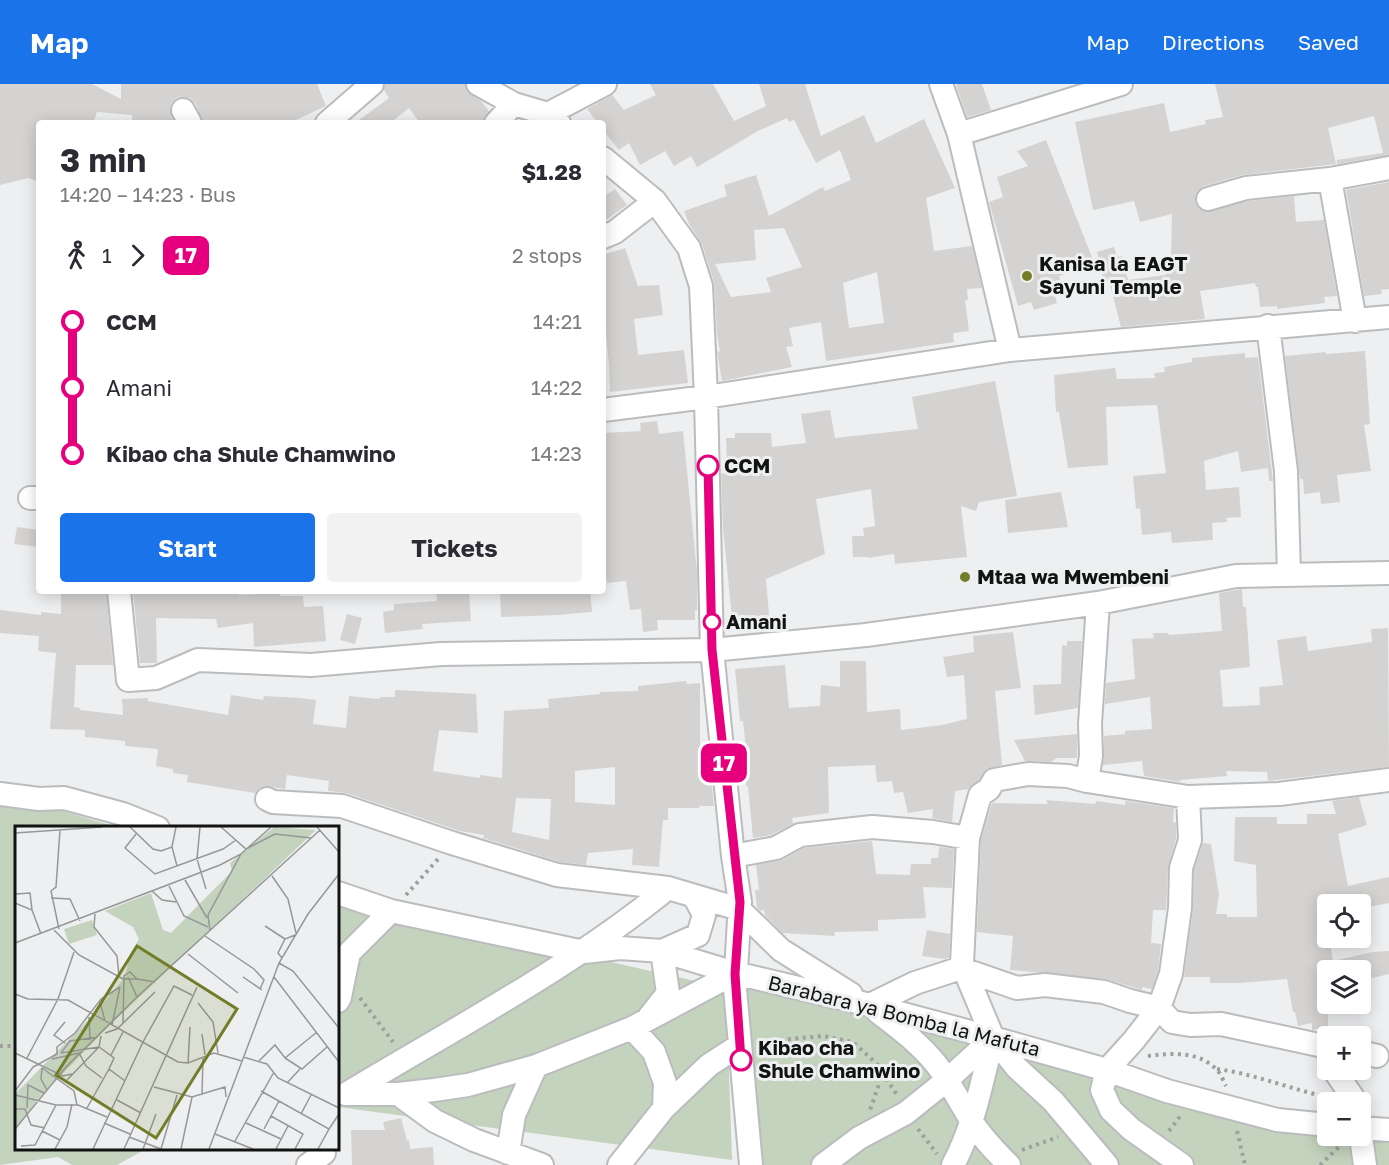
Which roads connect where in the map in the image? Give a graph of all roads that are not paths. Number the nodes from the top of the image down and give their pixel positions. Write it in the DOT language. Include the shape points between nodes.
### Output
graph roads {
  1 [pos="372,84"];
  2 [pos="478,84"];
  3 [pos="605,84"];
  4 [pos="941,84"];
  5 [pos="1121,84"];
  6 [pos="514,104"];
  7 [pos="553,119"];
  8 [pos="330,120"];
  9 [pos="499,120"];
  10 [pos="959,134"];
  11 [pos="606,160"];
  12 [pos="1389,168"];
  13 [pos="1330,178"];
  14 [pos="1208,199"];
  15 [pos="655,201"];
  16 [pos="606,236"];
  17 [pos="1389,317"];
  18 [pos="1355,321"];
  19 [pos="1268,326"];
  20 [pos="1010,350"];
  21 [pos="706,397"];
  22 [pos="606,410"];
  23 [pos="1389,573"];
  24 [pos="1289,574"];
  25 [pos="119,594"];
  26 [pos="1098,603"];
  27 [pos="712,650"];
  28 [pos="1389,780"];
  29 [pos="1087,781"];
  30 [pos="0,794"];
  31 [pos="1188,797"];
  32 [pos="267,799"];
  33 [pos="153,826"];
  34 [pos="968,838"];
  35 [pos="733,856"];
  36 [pos="668,888"];
  37 [pos="339,893"];
  38 [pos="694,896"];
  39 [pos="740,909"];
  40 [pos="391,911"];
  41 [pos="662,951"];
  42 [pos="584,952"];
  43 [pos="965,970"];
  44 [pos="341,973"];
  45 [pos="735,974"];
  46 [pos="1017,988"];
  47 [pos="339,999"];
  48 [pos="870,1005"];
  49 [pos="1158,1008"];
  50 [pos="981,1011"];
  51 [pos="639,1025"];
  52 [pos="952,1027"];
  53 [pos="993,1038"];
  54 [pos="740,1045"];
  55 [pos="1317,1046"];
  56 [pos="414,1054"];
  57 [pos="537,1066"];
  58 [pos="1107,1070"];
  59 [pos="947,1080"];
  60 [pos="434,1090"];
  61 [pos="398,1094"];
  62 [pos="342,1097"];
  63 [pos="664,1108"];
  64 [pos="971,1121"];
  65 [pos="1317,1124"];
  66 [pos="1389,1130"];
  67 [pos="1371,1132"];
  68 [pos="1359,1146"];
  69 [pos="508,1153"];
  70 [pos="1005,1161"];
  71 [pos="542,1165"];
  72 [pos="619,1165"];
  73 [pos="751,1165"];
  74 [pos="823,1165"];
  75 [pos="953,1165"];
  76 [pos="1107,1165"];
  77 [pos="1182,1165"];
  78 [pos="1365,1165"];
  1 -- 8 [label="street"];
  2 -- 6 [label="street"];
  3 -- 7 [label="street"];
  4 -- 10 [label="street"];
  5 -- 10 [label="street"];
  6 -- 7 [label="street"];
  6 -- 9 [label="street"];
  10 -- 20 [label="street"];
  11 -- 15 [label="street"];
  12 -- 13 [label="street"];
  13 -- 14 [label="street" via="1246,189"];
  13 -- 18 [label="street"];
  15 -- 16 [label="street"];
  15 -- 21 [label="street" via="689,248 700,286"];
  17 -- 18 [label="street"];
  18 -- 19 [label="street"];
  19 -- 20 [label="street"];
  19 -- 24 [label="street" via="1286,471"];
  20 -- 21 [label="street"];
  21 -- 22 [label="street"];
  21 -- 27 [label="street"];
  23 -- 24 [label="street"];
  24 -- 26 [label="street" via="1236,576"];
  25 -- 27 [label="street" via="128,680 156,678 198,660 312,665 441,654"];
  26 -- 27 [label="street" via="866,635"];
  26 -- 29 [label="street"];
  27 -- 35 [label="street"];
  28 -- 31 [label="street" via="1280,794"];
  29 -- 31 [label="street"];
  29 -- 34 [label="street" via="1028,774 994,780 980,795"];
  30 -- 33 [label="street" via="64,798"];
  31 -- 49 [label="street" via="1190,840 1181,868 1171,974"];
  32 -- 36 [label="street" via="342,806 557,875"];
  34 -- 35 [label="street" via="872,827 800,835 776,848"];
  34 -- 43 [label="street" via="962,964"];
  35 -- 39 [label="street"];
  36 -- 38 [label="street"];
  36 -- 42 [label="street"];
  37 -- 40 [label="street, Barabara ya Bomba la Mafuta"];
  38 -- 39 [label="street"];
  38 -- 41 [label="street" via="704,915 698,935"];
  39 -- 45 [label="street"];
  39 -- 48 [label="street" via="781,950"];
  40 -- 42 [label="street, Barabara ya Bomba la Mafuta"];
  40 -- 44 [label="street" via="349,953"];
  41 -- 42 [label="street, Barabara ya Bomba la Mafuta" via="620,948"];
  41 -- 45 [label="street, Barabara ya Bomba la Mafuta"];
  41 -- 51 [label="street" via="668,993"];
  42 -- 56 [label="street"];
  43 -- 46 [label="street"];
  43 -- 48 [label="street" via="915,983"];
  43 -- 50 [label="street"];
  44 -- 47 [label="street"];
  45 -- 48 [label="street, Barabara ya Bomba la Mafuta"];
  45 -- 51 [label="street"];
  45 -- 54 [label="street"];
  46 -- 49 [label="street" via="1045,985 1104,992"];
  46 -- 50 [label="street"];
  48 -- 52 [label="street, Barabara ya Bomba la Mafuta"];
  48 -- 59 [label="street" via="908,1034"];
  49 -- 55 [label="street" via="1172,1023 1221,1024"];
  49 -- 58 [label="street"];
  50 -- 52 [label="street"];
  50 -- 53 [label="street"];
  51 -- 57 [label="street"];
  51 -- 63 [label="street" via="665,1083"];
  52 -- 53 [label="street, Barabara ya Bomba la Mafuta"];
  53 -- 58 [label="street, Barabara ya Bomba la Mafuta"];
  53 -- 59 [label="street"];
  53 -- 64 [label="street"];
  53 -- 76 [label="street"];
  54 -- 63 [label="street" via="709,1065"];
  54 -- 73 [label="street"];
  56 -- 60 [label="street" via="420,1079"];
  56 -- 62 [label="street"];
  57 -- 60 [label="street"];
  57 -- 69 [label="street" via="514,1115"];
  58 -- 65 [label="street, Barabara ya Bomba la Mafuta" via="1167,1091 1277,1120"];
  58 -- 77 [label="street" via="1102,1090 1111,1110"];
  59 -- 64 [label="street"];
  59 -- 74 [label="street" via="906,1113 859,1138"];
  60 -- 61 [label="street"];
  61 -- 62 [label="street"];
  61 -- 69 [label="street" via="435,1121"];
  63 -- 72 [label="street"];
  64 -- 70 [label="street"];
  64 -- 75 [label="street"];
  66 -- 67 [label="street"];
  68 -- 78 [label="street"];
  69 -- 71 [label="street"];
}
